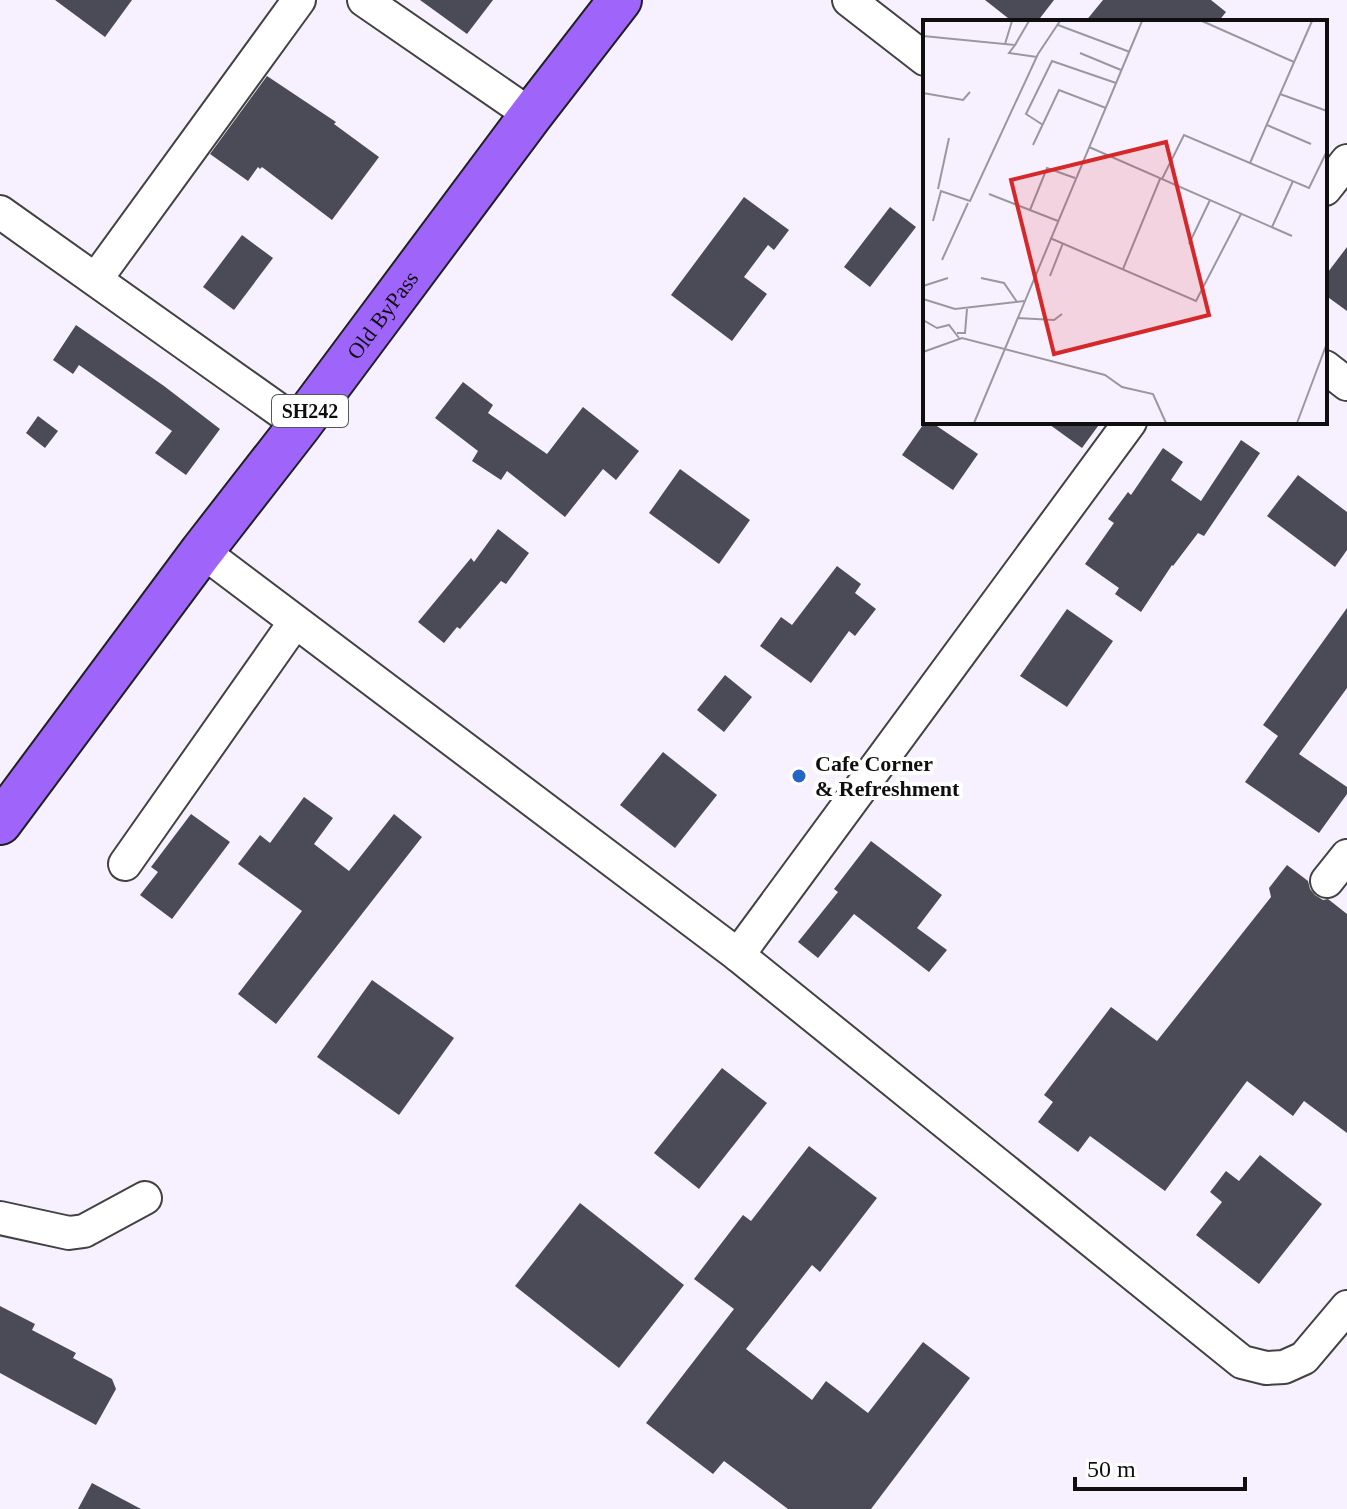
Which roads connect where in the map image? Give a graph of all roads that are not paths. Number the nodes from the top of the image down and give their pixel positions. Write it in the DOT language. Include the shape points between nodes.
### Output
graph roads {
  1 [pos="299,0"];
  2 [pos="364,0"];
  3 [pos="620,0"];
  4 [pos="849,0"];
  5 [pos="923,57"];
  6 [pos="531,115"];
  7 [pos="1347,161"];
  8 [pos="1327,186"];
  9 [pos="0,212"];
  10 [pos="96,279"];
  11 [pos="1327,369"];
  12 [pos="1347,384"];
  13 [pos="1129,424"];
  14 [pos="300,425"];
  15 [pos="202,551"];
  16 [pos="295,622"];
  17 [pos="0,823"];
  18 [pos="1347,856"];
  19 [pos="125,864"];
  20 [pos="1327,881"];
  21 [pos="738,955"];
  22 [pos="145,1198"];
  23 [pos="0,1218"];
  24 [pos="1347,1307"];
  1 -- 10 [label="lane"];
  2 -- 6 [label="lane"];
  3 -- 6 [label="main road, Old ByPass / SH242"];
  4 -- 5 [label="lane"];
  6 -- 14 [label="main road, Old ByPass / SH242"];
  7 -- 8 [label="lane"];
  9 -- 10 [label="lane"];
  10 -- 14 [label="lane"];
  11 -- 12 [label="lane"];
  13 -- 21 [label="lane"];
  14 -- 15 [label="main road, Old ByPass / SH242"];
  15 -- 16 [label="lane"];
  15 -- 17 [label="main road, Old ByPass / SH242"];
  16 -- 19 [label="lane"];
  16 -- 21 [label="lane"];
  18 -- 20 [label="lane"];
  21 -- 24 [label="lane" via="1242,1362 1284,1367 1304,1358"];
  22 -- 23 [label="lane" via="84,1231 69,1233"];
}
